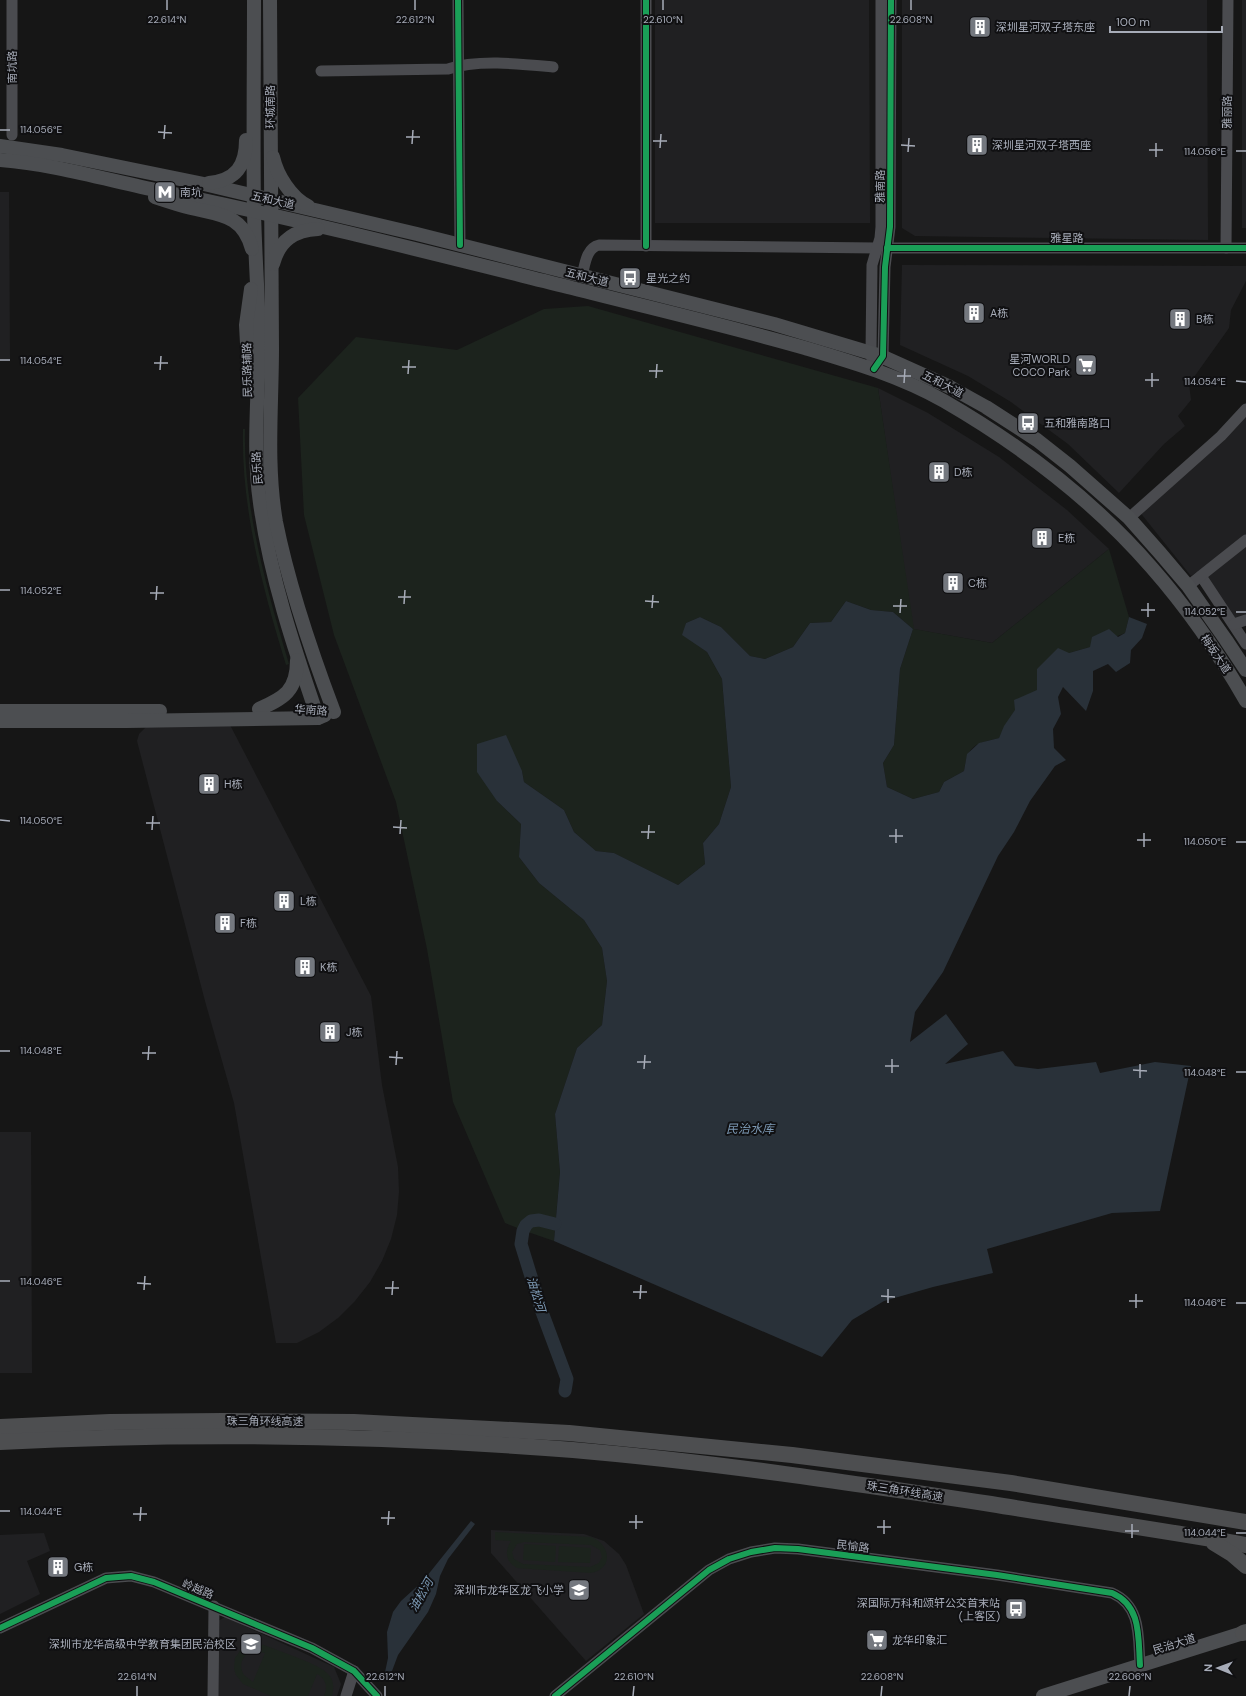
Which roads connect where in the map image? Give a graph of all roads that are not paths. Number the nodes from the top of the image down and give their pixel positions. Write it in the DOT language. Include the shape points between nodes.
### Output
graph roads {
  1 [pos="12,0"];
  2 [pos="254,0"];
  3 [pos="270,0"];
  4 [pos="458,0"];
  5 [pos="646,0"];
  6 [pos="881,0"];
  7 [pos="891,0"];
  8 [pos="1228,0"];
  9 [pos="458,66"];
  10 [pos="552,67"];
  11 [pos="321,71"];
  12 [pos="254,87"];
  13 [pos="270,87"];
  14 [pos="12,135"];
  15 [pos="270,144"];
  16 [pos="0,146"];
  17 [pos="0,160"];
  18 [pos="105,180"];
  19 [pos="204,184"];
  20 [pos="254,195"];
  21 [pos="270,199"];
  22 [pos="317,210"];
  23 [pos="254,211"];
  24 [pos="270,214"];
  25 [pos="333,229"];
  26 [pos="460,244"];
  27 [pos="646,246"];
  28 [pos="882,248"];
  29 [pos="1226,248"];
  30 [pos="1246,248"];
  31 [pos="256,264"];
  32 [pos="270,272"];
  33 [pos="582,276"];
  34 [pos="877,355"];
  35 [pos="874,369"];
  36 [pos="1246,409"];
  37 [pos="1129,518"];
  38 [pos="1122,535"];
  39 [pos="1246,540"];
  40 [pos="1201,576"];
  41 [pos="1188,586"];
  42 [pos="1246,620"];
  43 [pos="1234,624"];
  44 [pos="1246,644"];
  45 [pos="296,652"];
  46 [pos="1246,670"];
  47 [pos="1246,701"];
  48 [pos="259,709"];
  49 [pos="0,711"];
  50 [pos="334,712"];
  51 [pos="316,713"];
  52 [pos="0,721"];
  53 [pos="0,1427"];
  54 [pos="0,1442"];
  55 [pos="1246,1522"];
  56 [pos="1199,1537"];
  57 [pos="1246,1545"];
  58 [pos="1246,1566"];
  59 [pos="214,1606"];
  60 [pos="0,1628"];
  61 [pos="1245,1635"];
  62 [pos="1140,1665"];
  63 [pos="354,1671"];
  64 [pos="213,1696"];
  65 [pos="346,1696"];
  66 [pos="377,1696"];
  67 [pos="555,1696"];
  68 [pos="1043,1696"];
  69 [pos="1068,1696"];
  1 -- 14 [label="street, 南坑路"];
  2 -- 12 [label="main road, 环城南路"];
  3 -- 13 [label="main road, 环城南路"];
  4 -- 9 [label="street"];
  5 -- 27 [label="street"];
  6 -- 28 [label="street, 雅南路"];
  7 -- 28 [label="street, 雅南路" via="890,227"];
  8 -- 29 [label="street, 雅丽路"];
  9 -- 10 [label="street" via="508,63"];
  9 -- 11 [label="street" via="448,69"];
  9 -- 26 [label="street"];
  12 -- 13 [label="main road"];
  12 -- 19 [label="main road" via="246,124 246,151 243,162 237,172 228,178"];
  12 -- 20 [label="main road, 环城南路"];
  13 -- 15 [label="main road, 环城南路"];
  15 -- 21 [label="main road, 环城南路"];
  15 -- 22 [label="main road" via="278,171 288,187 304,204"];
  16 -- 19 [label="main road, 五和大道" via="62,155"];
  17 -- 18 [label="main road, 五和大道" via="58,169"];
  18 -- 23 [label="main road, 五和大道"];
  18 -- 31 [label="main road" via="177,204 230,218 242,227 246,234"];
  19 -- 20 [label="main road, 五和大道"];
  20 -- 21 [label="main road, 五和大道"];
  20 -- 23 [label="main road, 环城南路"];
  21 -- 22 [label="main road, 五和大道"];
  21 -- 24 [label="main road, 环城南路"];
  22 -- 26 [label="main road, 五和大道"];
  23 -- 24 [label="main road, 五和大道"];
  23 -- 31 [label="main road, 民乐路"];
  24 -- 25 [label="main road, 五和大道"];
  24 -- 32 [label="main road, 民乐路"];
  25 -- 32 [label="main road" via="310,229 295,233 278,250"];
  25 -- 35 [label="main road, 五和大道" via="769,338"];
  26 -- 33 [label="main road, 五和大道"];
  27 -- 28 [label="street, 雅星路"];
  27 -- 33 [label="street, 雅星路" via="596,246 590,252"];
  28 -- 29 [label="street, 雅星路"];
  28 -- 34 [label="street, 雅南路" via="885,267"];
  29 -- 30 [label="street, 雅星路"];
  31 -- 45 [label="main road, 民乐路" via="257,475 265,535"];
  32 -- 50 [label="main road, 民乐路" via="270,455 276,521 306,633"];
  33 -- 34 [label="main road, 五和大道" via="774,324"];
  34 -- 35 [label="street"];
  34 -- 37 [label="main road, 五和大道" via="950,387 986,407 1037,440"];
  35 -- 38 [label="main road, 五和大道" via="942,399 1026,454"];
  36 -- 37 [label="street" via="1221,436"];
  37 -- 41 [label="main road, 梅坂大道"];
  38 -- 47 [label="main road, 梅坂大道" via="1184,606"];
  39 -- 40 [label="street"];
  40 -- 41 [label="street"];
  40 -- 43 [label="street"];
  41 -- 46 [label="main road, 梅坂大道"];
  42 -- 43 [label="street"];
  43 -- 44 [label="street"];
  45 -- 48 [label="main road" via="296,672 290,689 279,701"];
  45 -- 51 [label="main road, 民乐路"];
  48 -- 49 [label="main road, 华南路"];
  48 -- 51 [label="main road, 华南路"];
  50 -- 51 [label="main road, 华南路"];
  51 -- 52 [label="main road, 华南路" via="127,721"];
  53 -- 55 [label="highway, 珠三角环线高速" via="110,1422 254,1421 354,1422 530,1430 792,1456 1003,1482"];
  54 -- 56 [label="highway, 珠三角环线高速" via="259,1436 363,1438 514,1446 796,1475"];
  56 -- 57 [label="highway, 珠三角环线高速"];
  56 -- 58 [label="highway" via="1224,1548"];
  59 -- 60 [label="street, 岭越路" via="143,1578 118,1576 95,1583"];
  59 -- 63 [label="street, 岭越路" via="312,1648"];
  59 -- 64 [label="street"];
  61 -- 62 [label="main road, 民治大道"];
  61 -- 69 [label="main road, 民治大道"];
  62 -- 67 [label="street, 民愉路" via="1136,1617 1126,1602 1112,1593 967,1571 775,1548 740,1555 709,1570"];
  62 -- 68 [label="main road, 民治大道"];
  63 -- 65 [label="street"];
  63 -- 66 [label="street, 岭越路"];
}
